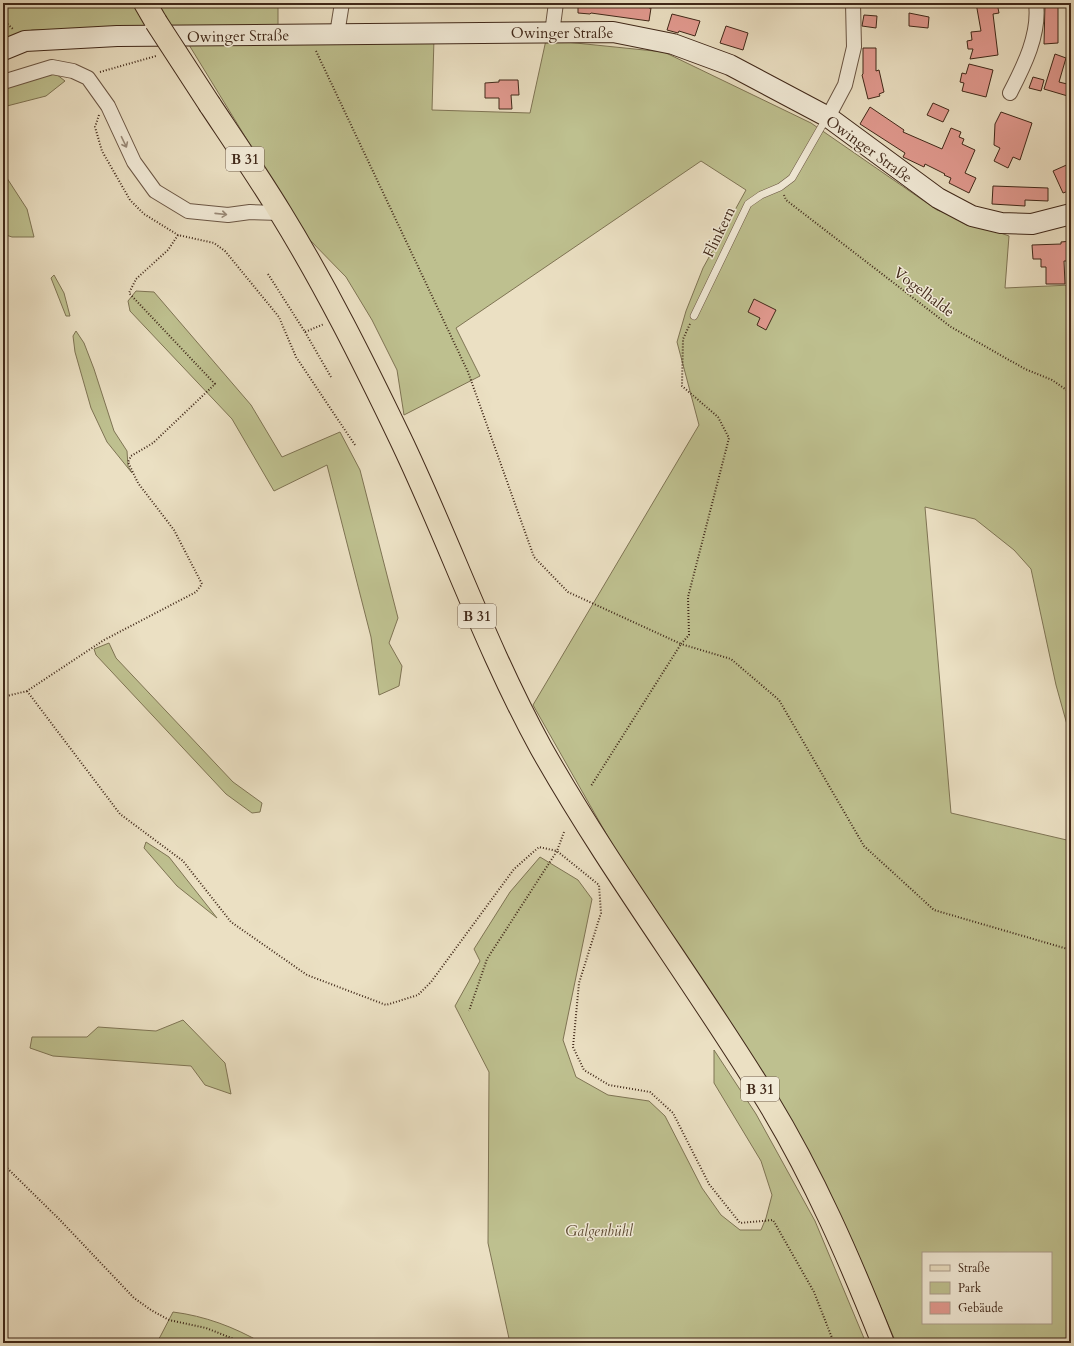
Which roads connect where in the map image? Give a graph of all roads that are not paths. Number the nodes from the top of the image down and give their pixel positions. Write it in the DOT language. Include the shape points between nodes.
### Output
graph roads {
  1 [pos="145,3"];
  2 [pos="342,3"];
  3 [pos="556,3"];
  4 [pos="853,3"];
  5 [pos="1036,3"];
  6 [pos="552,33"];
  7 [pos="337,34"];
  8 [pos="3,50"];
  9 [pos="3,82"];
  10 [pos="1010,93"];
  11 [pos="828,117"];
  12 [pos="280,213"];
  13 [pos="1071,214"];
  14 [pos="694,316"];
  15 [pos="884,1343"];
  1 -- 12 [label="main road, B 31, bridge"];
  2 -- 7 [label="street"];
  3 -- 6 [label="street"];
  4 -- 11 [label="street" via="854,47 845,85"];
  5 -- 10 [label="street" via="1037,15 1027,60"];
  6 -- 7 [label="street, Owinger Straße"];
  6 -- 11 [label="street, Owinger Straße" via="613,32 673,44 730,65"];
  7 -- 8 [label="street, Owinger Straße" via="79,38 26,41"];
  9 -- 12 [label="street, one-way" via="52,67 72,71 88,78 108,106 134,162 155,191 188,211 228,215 250,212"];
  11 -- 13 [label="street, Owinger Straße" via="938,198 972,216 1001,223 1032,224"];
  11 -- 14 [label="lane, Flinkern" via="792,178 748,204"];
  12 -- 15 [label="main road, B 31" via="351,338 402,442 473,608 520,708 604,853 772,1109 826,1211"];
}
